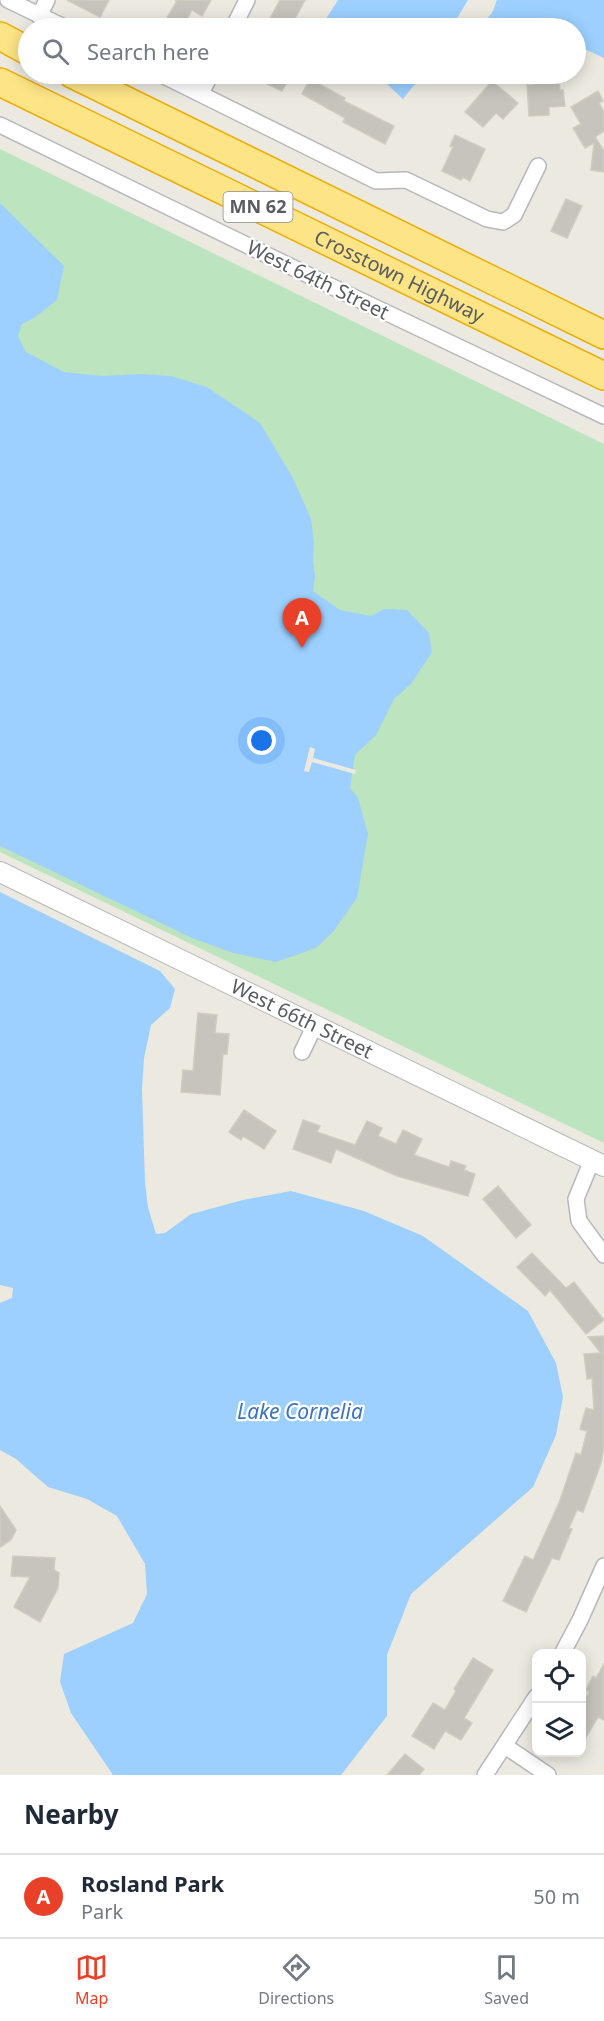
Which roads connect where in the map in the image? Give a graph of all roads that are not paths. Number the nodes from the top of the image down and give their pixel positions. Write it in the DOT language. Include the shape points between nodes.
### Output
graph roads {
  1 [pos="8,0"];
  2 [pos="47,0"];
  3 [pos="247,0"];
  4 [pos="39,16"];
  5 [pos="44,18"];
  6 [pos="238,18"];
  7 [pos="0,36"];
  8 [pos="18,46"];
  9 [pos="0,82"];
  10 [pos="92,84"];
  11 [pos="182,84"];
  12 [pos="206,84"];
  13 [pos="201,93"];
  14 [pos="0,125"];
  15 [pos="538,166"];
  16 [pos="536,302"];
  17 [pos="604,329"];
  18 [pos="516,332"];
  19 [pos="604,335"];
  20 [pos="604,376"];
  21 [pos="604,388"];
  22 [pos="604,417"];
  23 [pos="0,873"];
  24 [pos="315,1025"];
  25 [pos="302,1052"];
  26 [pos="598,1163"];
  27 [pos="604,1255"];
  28 [pos="604,1566"];
  29 [pos="564,1649"];
  30 [pos="533,1703"];
  31 [pos="505,1746"];
  32 [pos="485,1775"];
  33 [pos="549,1775"];
  1 -- 4 [label="street"];
  2 -- 4 [label="street"];
  3 -- 6 [label="street"];
  4 -- 5 [label="street"];
  7 -- 8 [label="highway"];
  9 -- 18 [label="highway, Crosstown Highway / MN 62"];
  10 -- 16 [label="highway, Crosstown Highway / MN 62"];
  11 -- 13 [label="street"];
  12 -- 13 [label="street"];
  13 -- 15 [label="street" via="376,181 405,180 487,219 503,222 514,215"];
  14 -- 22 [label="street, West 64th Street"];
  16 -- 17 [label="highway"];
  16 -- 19 [label="highway, Crosstown Highway / MN 62"];
  18 -- 20 [label="highway, Crosstown Highway / MN 62"];
  18 -- 21 [label="highway"];
  23 -- 24 [label="street, West 66th Street"];
  24 -- 25 [label="street"];
  24 -- 26 [label="street, West 66th Street"];
  26 -- 27 [label="street" via="576,1199 579,1221"];
  28 -- 29 [label="street"];
  30 -- 31 [label="street"];
  31 -- 32 [label="street"];
  31 -- 33 [label="street"];
}
